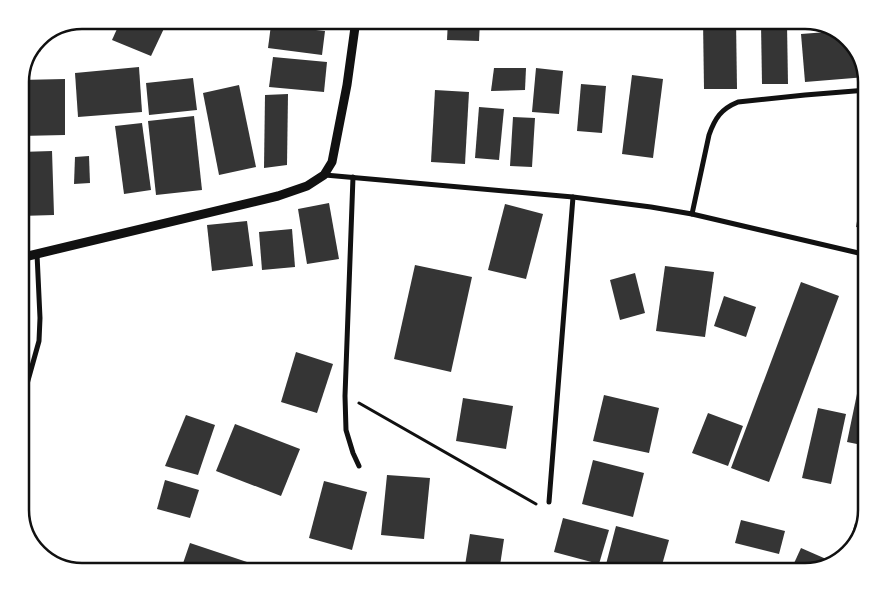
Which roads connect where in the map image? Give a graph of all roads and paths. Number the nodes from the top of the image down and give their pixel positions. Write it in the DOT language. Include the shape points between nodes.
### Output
graph roads {
  1 [pos="355,29"];
  2 [pos="858,91"];
  3 [pos="324,175"];
  4 [pos="353,177"];
  5 [pos="573,196"];
  6 [pos="692,214"];
  7 [pos="37,253"];
  8 [pos="858,253"];
  9 [pos="29,255"];
  10 [pos="29,377"];
  11 [pos="345,396"];
  12 [pos="359,466"];
  13 [pos="549,502"];
  1 -- 3 [label="street" via="332,162"];
  2 -- 6 [label="street" via="738,102 727,107 718,115 709,135"];
  3 -- 4 [label="street"];
  3 -- 7 [label="street" via="307,186 278,196"];
  4 -- 5 [label="street"];
  4 -- 11 [label="street"];
  5 -- 6 [label="street"];
  5 -- 13 [label="street"];
  6 -- 8 [label="street"];
  7 -- 9 [label="street"];
  7 -- 10 [label="street" via="39,341"];
  11 -- 12 [label="street" via="346,430"];
  11 -- 13 [label="path" via="540,506"];
}
